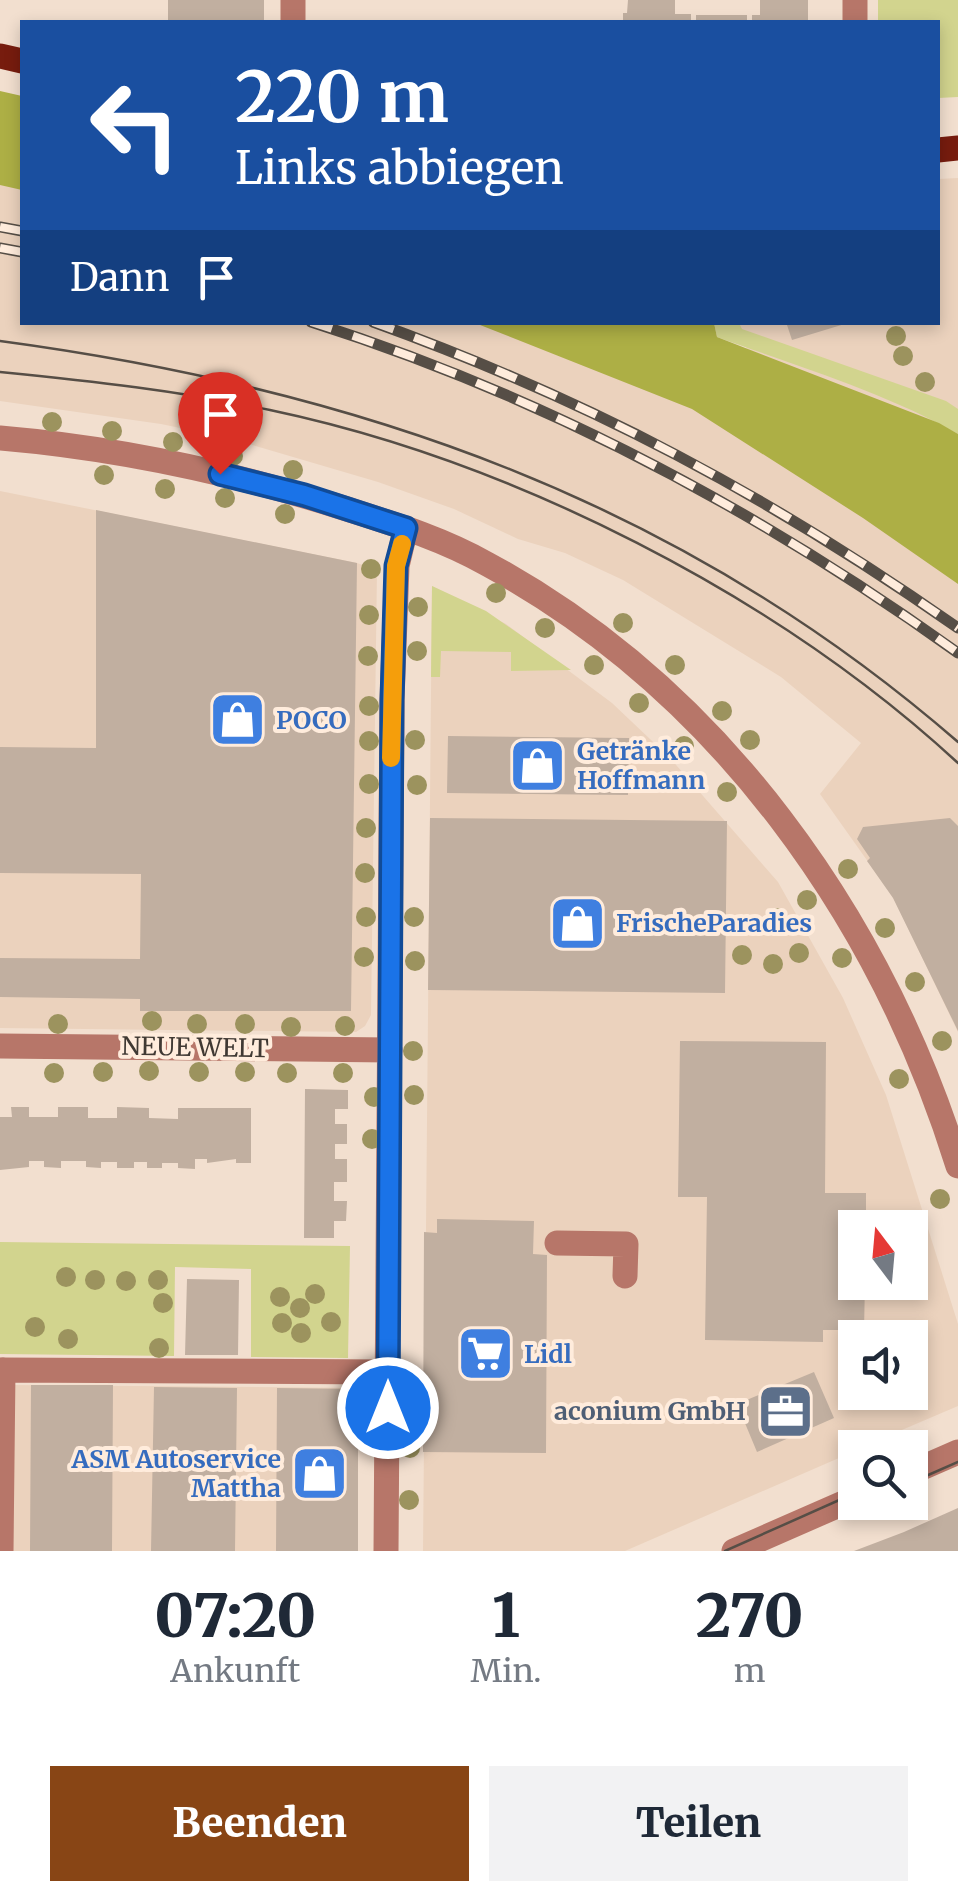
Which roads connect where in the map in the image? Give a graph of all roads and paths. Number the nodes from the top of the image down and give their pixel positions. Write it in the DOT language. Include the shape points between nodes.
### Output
graph roads {
  1 [pos="0,438"];
  2 [pos="406,528"];
  3 [pos="0,1046"];
  4 [pos="390,1050"];
  5 [pos="958,1166"];
  6 [pos="557,1243"];
  7 [pos="625,1276"];
  8 [pos="1,1370"];
  9 [pos="388,1372"];
  10 [pos="958,1452"];
  11 [pos="928,1466"];
  12 [pos="838,1505"];
  13 [pos="0,1551"];
  14 [pos="386,1551"];
  15 [pos="734,1551"];
  1 -- 2 [label="street" via="220,474"];
  2 -- 4 [label="street" via="396,566"];
  2 -- 5 [label="street" via="558,605 643,670 729,754 804,849 860,936 909,1032"];
  3 -- 4 [label="street, NEUE WELT"];
  4 -- 9 [label="street"];
  6 -- 7 [label="street" via="626,1244"];
  8 -- 9 [label="street"];
  8 -- 13 [label="street"];
  9 -- 14 [label="street"];
  10 -- 11 [label="street"];
  12 -- 15 [label="street"];
}
